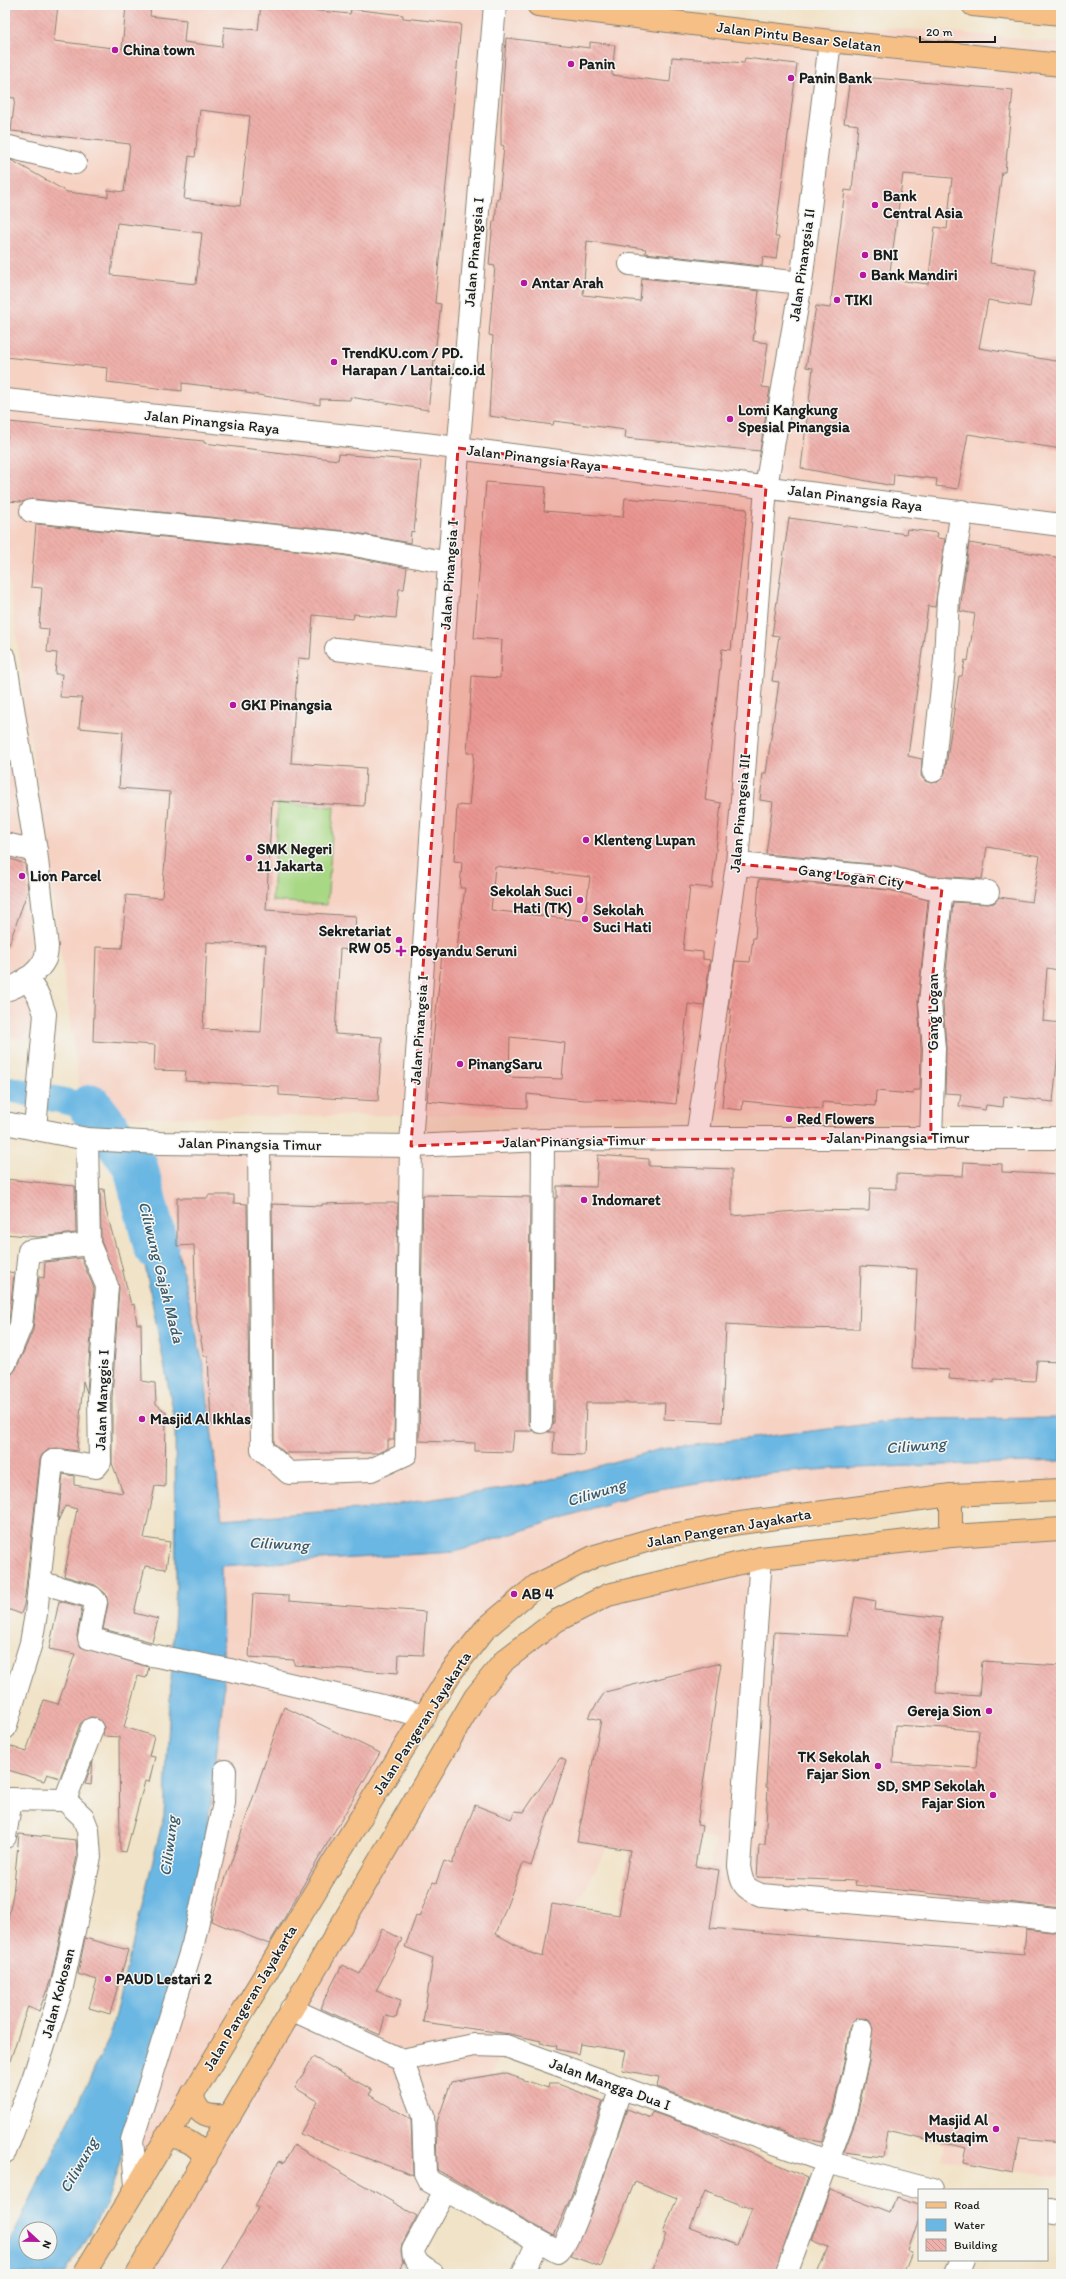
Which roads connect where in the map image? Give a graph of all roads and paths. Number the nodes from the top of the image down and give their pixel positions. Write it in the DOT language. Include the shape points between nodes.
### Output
graph roads {
  1 [pos="495,5"];
  2 [pos="538,5"];
  3 [pos="973,5"];
  4 [pos="1061,14"];
  5 [pos="830,41"];
  6 [pos="1061,65"];
  7 [pos="5,146"];
  8 [pos="75,163"];
  9 [pos="630,264"];
  10 [pos="801,283"];
  11 [pos="5,400"];
  12 [pos="458,448"];
  13 [pos="766,487"];
  14 [pos="31,511"];
  15 [pos="962,511"];
  16 [pos="1061,525"];
  17 [pos="449,563"];
  18 [pos="336,649"];
  19 [pos="5,658"];
  20 [pos="443,662"];
  21 [pos="933,771"];
  22 [pos="5,844"];
  23 [pos="36,851"];
  24 [pos="737,864"];
  25 [pos="942,888"];
  26 [pos="988,892"];
  27 [pos="26,978"];
  28 [pos="5,990"];
  29 [pos="5,1123"];
  30 [pos="35,1129"];
  31 [pos="87,1138"];
  32 [pos="697,1138"];
  33 [pos="931,1138"];
  34 [pos="1061,1138"];
  35 [pos="543,1140"];
  36 [pos="259,1144"];
  37 [pos="411,1146"];
  38 [pos="89,1244"];
  39 [pos="5,1364"];
  40 [pos="542,1422"];
  41 [pos="1061,1490"];
  42 [pos="951,1495"];
  43 [pos="1061,1529"];
  44 [pos="951,1536"];
  45 [pos="761,1558"];
  46 [pos="39,1582"];
  47 [pos="425,1716"];
  48 [pos="5,1728"];
  49 [pos="92,1729"];
  50 [pos="225,1771"];
  51 [pos="8,1799"];
  52 [pos="65,1800"];
  53 [pos="5,1836"];
  54 [pos="1061,1921"];
  55 [pos="291,2009"];
  56 [pos="861,2030"];
  57 [pos="402,2060"];
  58 [pos="621,2088"];
  59 [pos="192,2094"];
  60 [pos="230,2116"];
  61 [pos="166,2136"];
  62 [pos="5,2152"];
  63 [pos="206,2158"];
  64 [pos="827,2162"];
  65 [pos="136,2185"];
  66 [pos="928,2189"];
  67 [pos="445,2191"];
  68 [pos="1048,2210"];
  69 [pos="1061,2212"];
  70 [pos="538,2242"];
  71 [pos="962,2261"];
  72 [pos="84,2274"];
  73 [pos="137,2274"];
  74 [pos="433,2274"];
  75 [pos="523,2274"];
  76 [pos="786,2274"];
  77 [pos="956,2274"];
  1 -- 12 [label="street, Jalan Pinangsia I"];
  2 -- 5 [label="main road, Jalan Pintu Besar Selatan"];
  3 -- 4 [label="main road"];
  5 -- 6 [label="main road, Jalan Pintu Besar Selatan"];
  5 -- 10 [label="street, Jalan Pinangsia II"];
  7 -- 8 [label="street"];
  9 -- 10 [label="street"];
  10 -- 13 [label="street, Jalan Pinangsia II"];
  11 -- 12 [label="street, Jalan Pinangsia Raya"];
  12 -- 13 [label="street, Jalan Pinangsia Raya"];
  12 -- 17 [label="street, Jalan Pinangsia I"];
  13 -- 15 [label="street, Jalan Pinangsia Raya"];
  13 -- 24 [label="street, Jalan Pinangsia III"];
  14 -- 17 [label="street" via="344,543"];
  15 -- 16 [label="street, Jalan Pinangsia Raya"];
  15 -- 21 [label="street" via="948,598 945,659"];
  17 -- 20 [label="street, Jalan Pinangsia I"];
  18 -- 20 [label="street"];
  19 -- 23 [label="street"];
  20 -- 37 [label="street, Jalan Pinangsia I"];
  22 -- 23 [label="street"];
  23 -- 27 [label="street" via="47,947 45,959 36,971"];
  24 -- 25 [label="street, Gang Logan City" via="892,878 928,888"];
  24 -- 32 [label="street, Jalan Pinangsia III"];
  25 -- 26 [label="street, Gang Logan City"];
  25 -- 33 [label="street, Gang Logan" via="930,1002 934,1049"];
  27 -- 28 [label="street"];
  27 -- 30 [label="street" via="39,997 45,1014"];
  29 -- 30 [label="street, Jalan Pinangsia Timur"];
  30 -- 31 [label="street, Jalan Pinangsia Timur"];
  31 -- 36 [label="street, Jalan Pinangsia Timur" via="160,1143"];
  31 -- 38 [label="street, Jalan Manggis I"];
  32 -- 33 [label="street, Jalan Pinangsia Timur"];
  32 -- 35 [label="street, Jalan Pinangsia Timur"];
  33 -- 34 [label="street, Jalan Pinangsia Timur"];
  35 -- 37 [label="street, Jalan Pinangsia Timur"];
  35 -- 40 [label="street"];
  36 -- 37 [label="street, Jalan Pinangsia Timur"];
  36 -- 37 [label="street, Jalan Pinangsia I" via="262,1449 289,1473 371,1470 406,1454"];
  38 -- 39 [label="street" via="29,1251 21,1325"];
  38 -- 46 [label="street, Jalan Manggis I" via="107,1286 99,1398 100,1462 96,1467 55,1460 52,1462"];
  41 -- 42 [label="main road, Jalan Pangeran Jayakarta"];
  42 -- 44 [label="main road"];
  42 -- 47 [label="main road, Jalan Pangeran Jayakarta" via="660,1536 595,1556 537,1585 485,1629 452,1671"];
  43 -- 44 [label="main road, Jalan Pangeran Jayakarta"];
  44 -- 45 [label="main road, Jalan Pangeran Jayakarta"];
  45 -- 54 [label="street" via="739,1866 742,1881 748,1890 761,1895"];
  45 -- 55 [label="main road, Jalan Pangeran Jayakarta" via="608,1595 556,1621 505,1660 475,1697"];
  46 -- 47 [label="street" via="92,1597 96,1602 89,1638 146,1654 230,1670"];
  46 -- 48 [label="street, Jalan Manggis I" via="31,1643"];
  47 -- 59 [label="main road, Jalan Pangeran Jayakarta"];
  49 -- 52 [label="street"];
  50 -- 65 [label="street" via="224,1803 194,1944 132,2140"];
  51 -- 52 [label="street"];
  51 -- 53 [label="street"];
  52 -- 62 [label="street, Jalan Kokosan" via="83,1817 88,1830 90,1857 61,1991 33,2079"];
  55 -- 57 [label="street"];
  55 -- 60 [label="main road, Jalan Pangeran Jayakarta"];
  56 -- 64 [label="street" via="844,2117"];
  57 -- 58 [label="street, Jalan Mangga Dua I" via="474,2045 506,2046"];
  57 -- 67 [label="street" via="423,2116 425,2173 429,2181"];
  58 -- 64 [label="street, Jalan Mangga Dua I"];
  58 -- 70 [label="street" via="578,2212 563,2247 558,2252"];
  59 -- 60 [label="main road" via="195,2106 204,2114"];
  59 -- 61 [label="main road, Jalan Pangeran Jayakarta"];
  60 -- 63 [label="main road, Jalan Pangeran Jayakarta"];
  61 -- 63 [label="main road" via="192,2142"];
  61 -- 65 [label="main road, Jalan Pangeran Jayakarta"];
  63 -- 73 [label="main road, Jalan Pangeran Jayakarta"];
  64 -- 66 [label="street, Jalan Mangga Dua I"];
  64 -- 76 [label="street"];
  65 -- 72 [label="main road, Jalan Pangeran Jayakarta"];
  67 -- 70 [label="street"];
  67 -- 74 [label="street" via="413,2250 413,2257 417,2262"];
  68 -- 69 [label="street"];
  70 -- 75 [label="street"];
  71 -- 77 [label="street"];
}
